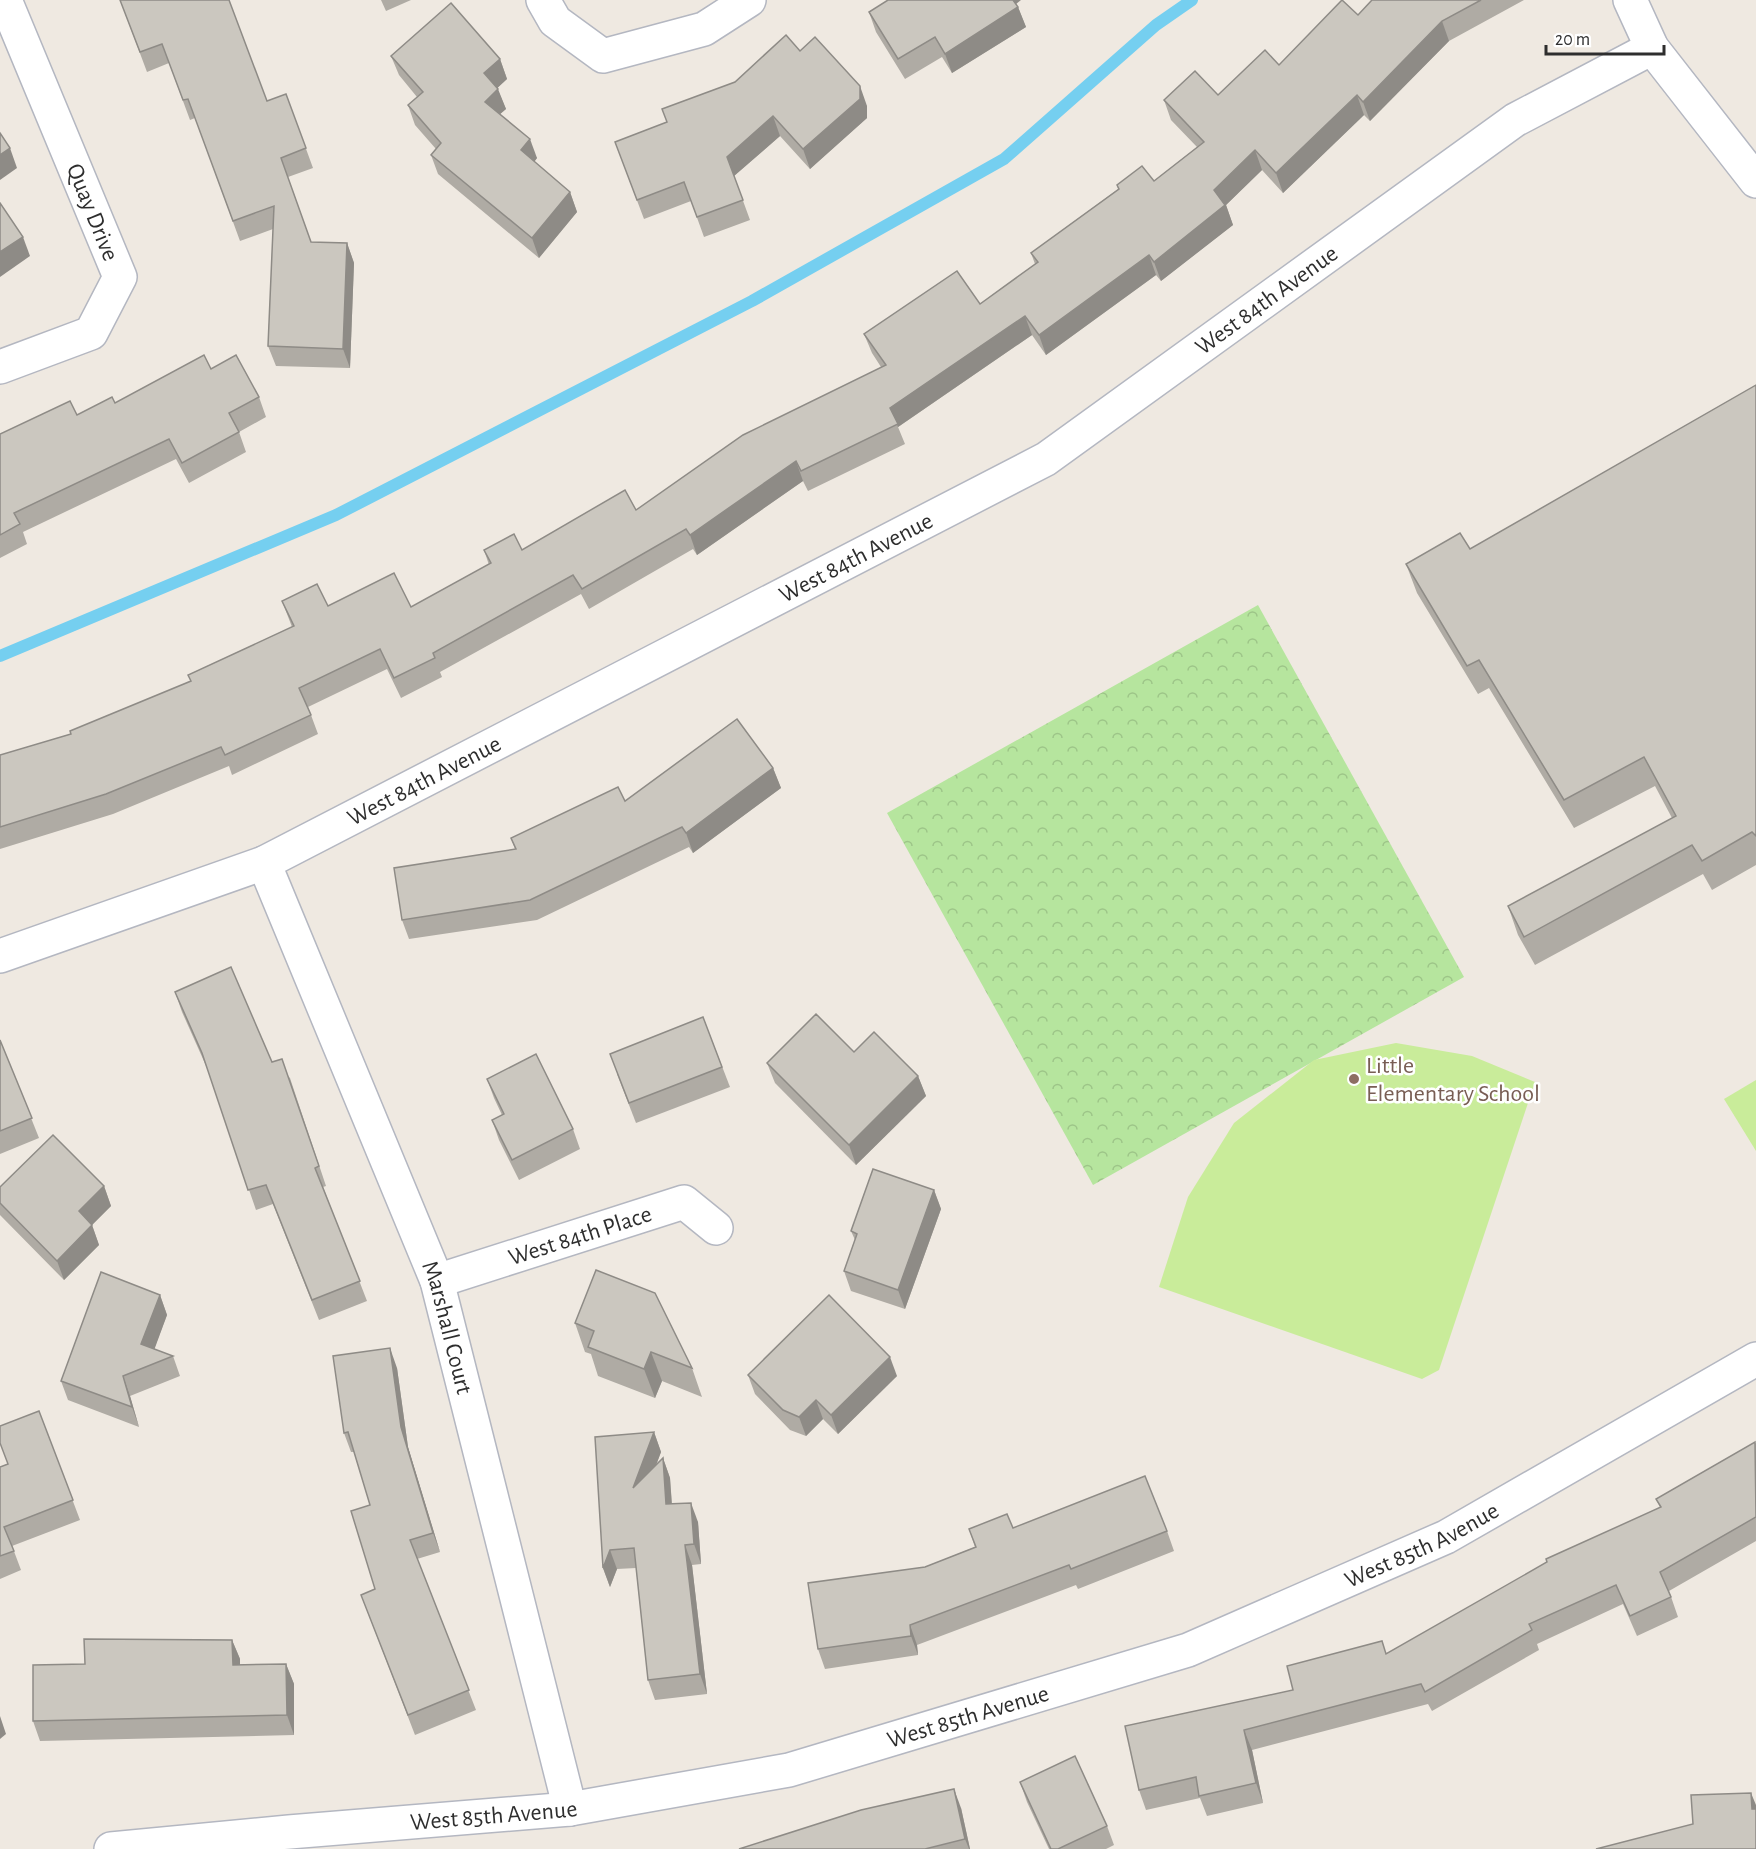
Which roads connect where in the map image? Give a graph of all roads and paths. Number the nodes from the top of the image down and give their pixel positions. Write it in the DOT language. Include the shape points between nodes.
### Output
graph roads {
  1 [pos="6,0"];
  2 [pos="543,0"];
  3 [pos="749,0"];
  4 [pos="1629,0"];
  5 [pos="1652,48"];
  6 [pos="1756,181"];
  7 [pos="0,367"];
  8 [pos="264,863"];
  9 [pos="0,956"];
  10 [pos="716,1228"];
  11 [pos="437,1281"];
  12 [pos="1756,1359"];
  13 [pos="570,1809"];
  14 [pos="111,1849"];
  1 -- 7 [label="street, Quay Drive" via="120,277 90,333"];
  2 -- 3 [label="street" via="555,21 603,56 704,29"];
  4 -- 5 [label="street"];
  5 -- 6 [label="street"];
  5 -- 8 [label="street, West 84th Avenue" via="1515,120 1046,459"];
  8 -- 9 [label="street, West 84th Avenue"];
  8 -- 11 [label="street, Marshall Court"];
  10 -- 11 [label="street, West 84th Place" via="684,1202"];
  11 -- 13 [label="street, Marshall Court"];
  12 -- 13 [label="street, West 85th Avenue" via="1446,1537 1188,1650 789,1770"];
  13 -- 14 [label="street, West 85th Avenue"];
}
